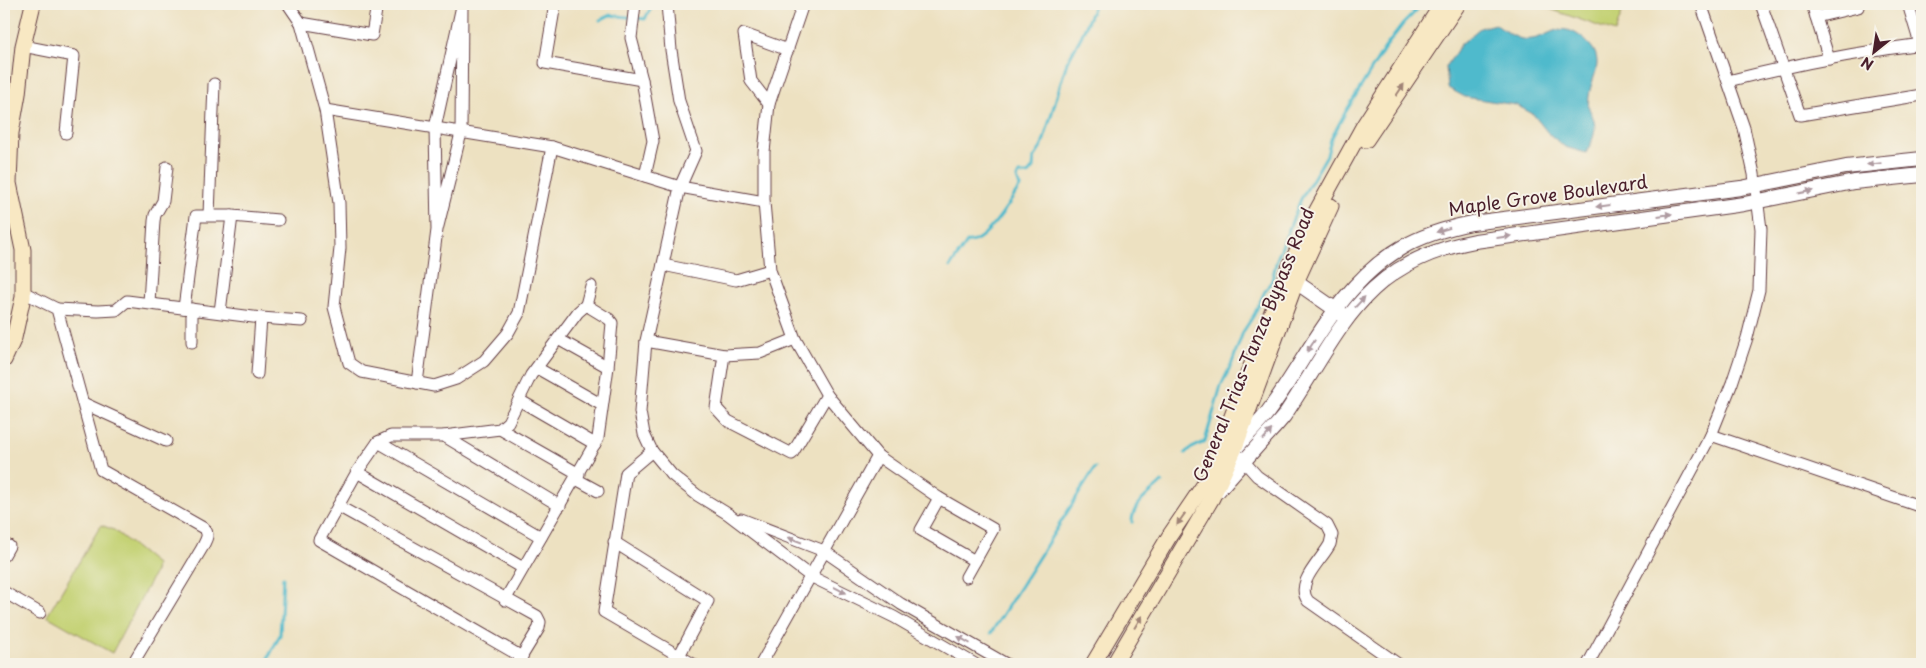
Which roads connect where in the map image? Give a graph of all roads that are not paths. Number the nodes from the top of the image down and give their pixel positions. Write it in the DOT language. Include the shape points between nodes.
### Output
graph roads {
  1 [pos="33,4"];
  2 [pos="288,4"];
  3 [pos="377,4"];
  4 [pos="555,4"];
  5 [pos="635,4"];
  6 [pos="667,4"];
  7 [pos="803,4"];
  8 [pos="1442,4"];
  9 [pos="1458,4"];
  10 [pos="1702,4"];
  11 [pos="1761,4"];
  12 [pos="1812,4"];
  13 [pos="1857,4"];
  14 [pos="1908,4"];
  15 [pos="1816,18"];
  16 [pos="301,23"];
  17 [pos="1921,44"];
  18 [pos="23,46"];
  19 [pos="788,50"];
  20 [pos="1829,59"];
  21 [pos="1784,67"];
  22 [pos="642,80"];
  23 [pos="1728,81"];
  24 [pos="214,84"];
  25 [pos="1922,95"];
  26 [pos="769,104"];
  27 [pos="325,110"];
  28 [pos="435,128"];
  29 [pos="66,132"];
  30 [pos="461,133"];
  31 [pos="552,147"];
  32 [pos="1922,159"];
  33 [pos="167,167"];
  34 [pos="1922,175"];
  35 [pos="645,176"];
  36 [pos="1756,185"];
  37 [pos="680,187"];
  38 [pos="1758,201"];
  39 [pos="764,202"];
  40 [pos="209,215"];
  41 [pos="232,216"];
  42 [pos="278,220"];
  43 [pos="437,230"];
  44 [pos="663,265"];
  45 [pos="770,270"];
  46 [pos="1296,282"];
  47 [pos="591,286"];
  48 [pos="23,292"];
  49 [pos="148,303"];
  50 [pos="586,305"];
  51 [pos="56,309"];
  52 [pos="188,309"];
  53 [pos="1335,309"];
  54 [pos="220,312"];
  55 [pos="1348,317"];
  56 [pos="261,318"];
  57 [pos="302,321"];
  58 [pos="558,339"];
  59 [pos="795,339"];
  60 [pos="646,341"];
  61 [pos="192,342"];
  62 [pos="724,355"];
  63 [pos="4,360"];
  64 [pos="608,367"];
  65 [pos="537,368"];
  66 [pos="256,374"];
  67 [pos="417,383"];
  68 [pos="827,395"];
  69 [pos="519,400"];
  70 [pos="83,403"];
  71 [pos="602,404"];
  72 [pos="500,429"];
  73 [pos="1711,435"];
  74 [pos="444,436"];
  75 [pos="166,441"];
  76 [pos="378,442"];
  77 [pos="596,444"];
  78 [pos="652,450"];
  79 [pos="878,456"];
  80 [pos="1239,456"];
  81 [pos="357,472"];
  82 [pos="577,476"];
  83 [pos="1208,479"];
  84 [pos="598,491"];
  85 [pos="939,498"];
  86 [pos="338,506"];
  87 [pos="560,506"];
  88 [pos="1922,507"];
  89 [pos="728,514"];
  90 [pos="541,537"];
  91 [pos="614,542"];
  92 [pos="824,551"];
  93 [pos="975,561"];
  94 [pos="523,568"];
  95 [pos="810,576"];
  96 [pos="966,577"];
  97 [pos="4,592"];
  98 [pos="505,600"];
  99 [pos="902,604"];
  100 [pos="40,613"];
  101 [pos="894,616"];
  102 [pos="679,656"];
  103 [pos="136,658"];
  104 [pos="520,660"];
  105 [pos="693,664"];
  106 [pos="761,664"];
  107 [pos="975,664"];
  108 [pos="1006,664"];
  109 [pos="1093,664"];
  110 [pos="1114,664"];
  111 [pos="1398,664"];
  112 [pos="1588,664"];
  1 -- 18 [label="main road"];
  2 -- 16 [label="street"];
  3 -- 16 [label="street" via="372,35"];
  4 -- 22 [label="street" via="545,63"];
  5 -- 22 [label="street" via="631,38"];
  6 -- 37 [label="street" via="679,101 696,151"];
  7 -- 19 [label="street"];
  8 -- 83 [label="main road, General Trias–Tanza Bypass Road" via="1364,126 1311,221 1286,276"];
  46 -- 9 [label="main road, General Trias–Tanza Bypass Road, one-way" via="1323,221 1366,140"];
  10 -- 23 [label="street"];
  11 -- 21 [label="street"];
  12 -- 15 [label="street"];
  13 -- 15 [label="street" via="1858,7"];
  14 -- 17 [label="street"];
  15 -- 20 [label="street"];
  16 -- 27 [label="street"];
  17 -- 20 [label="street"];
  18 -- 29 [label="street" via="74,56"];
  18 -- 48 [label="main road" via="11,133 9,183 23,250"];
  19 -- 26 [label="street"];
  19 -- 26 [label="street" via="744,34 751,81"];
  20 -- 21 [label="street"];
  21 -- 23 [label="street"];
  21 -- 25 [label="street" via="1800,115"];
  22 -- 35 [label="street" via="653,141"];
  23 -- 36 [label="street" via="1744,128"];
  24 -- 40 [label="street"];
  26 -- 39 [label="street" via="764,152"];
  27 -- 28 [label="street"];
  27 -- 67 [label="street" via="339,203 340,248 334,307 348,363 362,372"];
  28 -- 30 [label="street"];
  28 -- 30 [label="street" via="462,6"];
  28 -- 43 [label="street"];
  30 -- 31 [label="street"];
  30 -- 43 [label="street"];
  31 -- 35 [label="street"];
  31 -- 67 [label="street" via="519,313 508,333 484,361 456,379 434,386"];
  32 -- 36 [label="street, Maple Grove Boulevard, one-way" via="1846,167"];
  33 -- 49 [label="street" via="163,201 154,221"];
  38 -- 34 [label="street, Maple Grove Boulevard, one-way" via="1854,182"];
  35 -- 37 [label="street"];
  36 -- 38 [label="street"];
  36 -- 53 [label="street, Maple Grove Boulevard, one-way" via="1451,228 1416,240 1382,260"];
  37 -- 39 [label="street"];
  37 -- 44 [label="street"];
  55 -- 38 [label="street, Maple Grove Boulevard, one-way" via="1394,271 1440,249 1475,241"];
  38 -- 73 [label="street" via="1761,229 1759,290 1747,338"];
  39 -- 45 [label="street"];
  40 -- 41 [label="street"];
  40 -- 52 [label="street" via="195,218"];
  41 -- 42 [label="street"];
  41 -- 54 [label="street"];
  43 -- 67 [label="street"];
  44 -- 45 [label="street" via="736,280"];
  44 -- 60 [label="street"];
  45 -- 59 [label="street"];
  46 -- 53 [label="street"];
  46 -- 80 [label="main road, General Trias–Tanza Bypass Road"];
  47 -- 50 [label="street"];
  48 -- 51 [label="street"];
  48 -- 63 [label="main road" via="14,338"];
  49 -- 51 [label="street" via="127,300 119,309 107,311"];
  49 -- 52 [label="street"];
  50 -- 58 [label="street"];
  50 -- 64 [label="street" via="612,323"];
  51 -- 70 [label="street"];
  52 -- 54 [label="street"];
  52 -- 61 [label="street"];
  53 -- 55 [label="street"];
  53 -- 80 [label="street, Maple Grove Boulevard, one-way"];
  54 -- 56 [label="street"];
  80 -- 55 [label="street, Maple Grove Boulevard, one-way" via="1282,418"];
  56 -- 57 [label="street"];
  56 -- 66 [label="street"];
  58 -- 64 [label="street"];
  58 -- 65 [label="street"];
  59 -- 62 [label="street" via="760,353"];
  59 -- 68 [label="street"];
  60 -- 62 [label="street"];
  60 -- 78 [label="street" via="640,412 644,434"];
  62 -- 68 [label="street" via="716,408 728,421 792,454"];
  64 -- 71 [label="street"];
  65 -- 69 [label="street"];
  65 -- 71 [label="street"];
  68 -- 79 [label="street"];
  69 -- 72 [label="street" via="508,422"];
  69 -- 77 [label="street"];
  70 -- 75 [label="street"];
  70 -- 103 [label="street" via="102,470 208,533"];
  71 -- 77 [label="street"];
  72 -- 74 [label="street"];
  72 -- 82 [label="street"];
  73 -- 88 [label="street"];
  73 -- 112 [label="street"];
  74 -- 76 [label="street" via="391,436"];
  74 -- 87 [label="street"];
  76 -- 81 [label="street"];
  76 -- 90 [label="street"];
  77 -- 82 [label="street"];
  78 -- 89 [label="street" via="672,475"];
  78 -- 91 [label="street" via="626,473"];
  79 -- 85 [label="street"];
  79 -- 92 [label="street"];
  80 -- 83 [label="street, Maple Grove Boulevard"];
  110 -- 80 [label="main road, General Trias–Tanza Bypass Road, one-way"];
  80 -- 111 [label="street" via="1257,476 1331,530 1330,544 1304,585 1303,594 1308,602"];
  81 -- 86 [label="street"];
  81 -- 94 [label="street"];
  82 -- 84 [label="street"];
  82 -- 87 [label="street"];
  83 -- 109 [label="main road, Maple Grove Boulevard, one-way" via="1170,535"];
  85 -- 93 [label="street" via="921,530"];
  85 -- 93 [label="street" via="994,529"];
  86 -- 98 [label="street"];
  86 -- 104 [label="street" via="318,540"];
  87 -- 90 [label="street"];
  92 -- 89 [label="street, one-way"];
  89 -- 95 [label="street"];
  90 -- 94 [label="street"];
  91 -- 102 [label="street" via="604,612"];
  91 -- 102 [label="street" via="708,601"];
  92 -- 95 [label="street"];
  92 -- 99 [label="street"];
  93 -- 96 [label="street"];
  94 -- 98 [label="street"];
  95 -- 101 [label="street, one-way"];
  95 -- 106 [label="street"];
  97 -- 100 [label="street"];
  98 -- 104 [label="street" via="537,616 540,622"];
  99 -- 101 [label="street"];
  108 -- 99 [label="street, one-way"];
  101 -- 107 [label="street"];
  102 -- 105 [label="street"];
}
